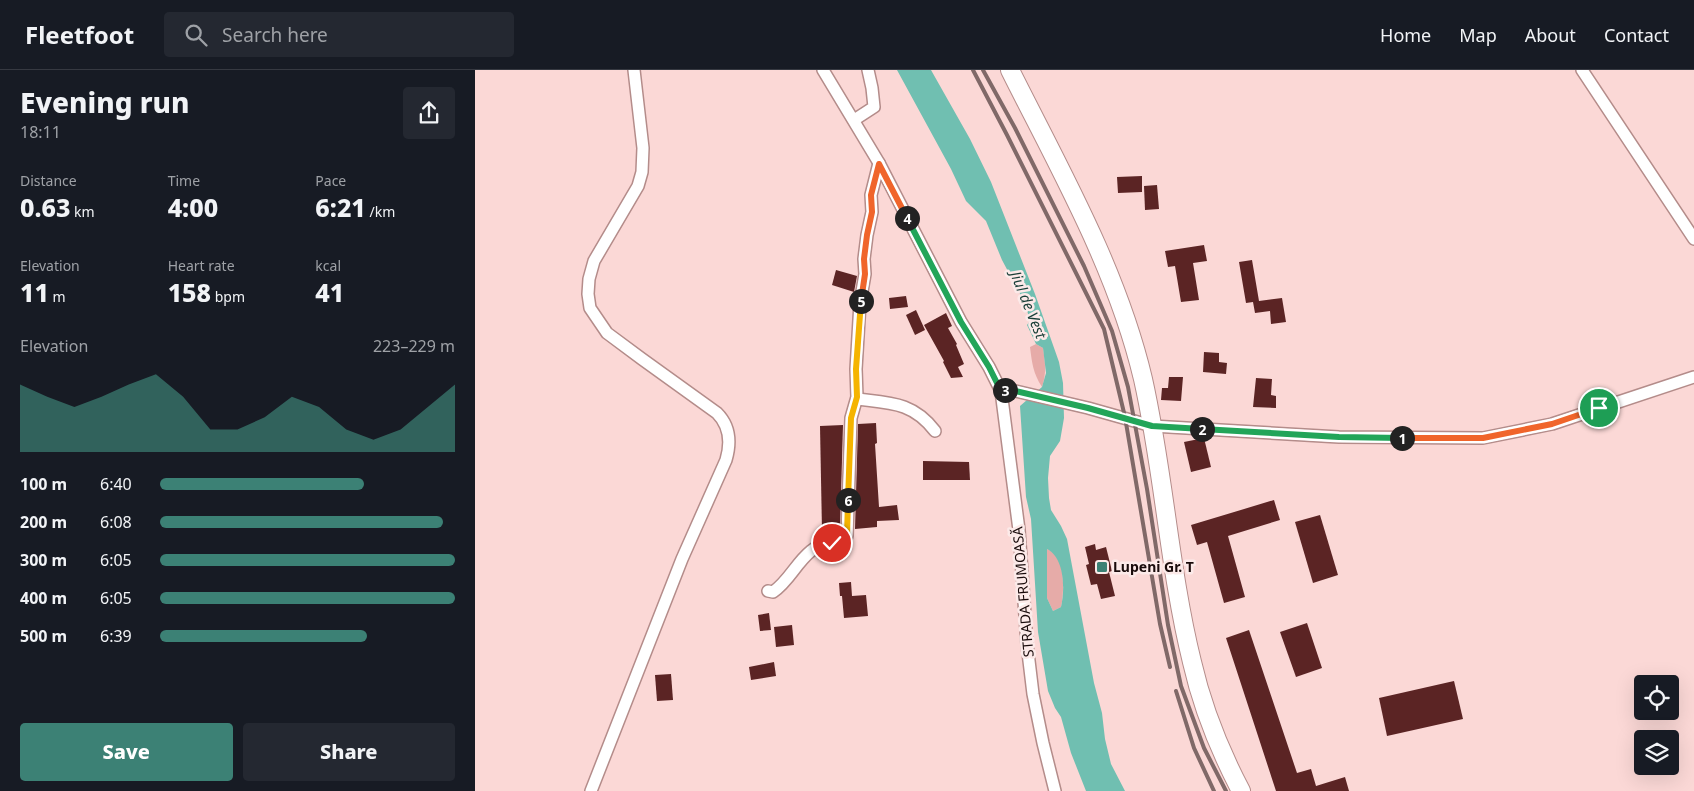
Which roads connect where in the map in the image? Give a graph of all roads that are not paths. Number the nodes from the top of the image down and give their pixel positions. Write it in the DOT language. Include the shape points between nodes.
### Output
graph roads {
  1 [pos="634,70"];
  2 [pos="823,70"];
  3 [pos="868,70"];
  4 [pos="1010,70"];
  5 [pos="1583,70"];
  6 [pos="854,120"];
  7 [pos="879,164"];
  8 [pos="1694,239"];
  9 [pos="1694,376"];
  10 [pos="1006,390"];
  11 [pos="857,399"];
  12 [pos="1152,426"];
  13 [pos="935,431"];
  14 [pos="768,591"];
  15 [pos="591,791"];
  16 [pos="1055,791"];
  17 [pos="1241,791"];
  1 -- 15 [label="street" via="643,148 642,172 638,186 594,261 589,279 590,308 607,332 717,413 725,421 730,447 681,559"];
  2 -- 6 [label="street, STRADA FRUMOASĂ"];
  3 -- 6 [label="street" via="873,107"];
  4 -- 12 [label="main road" via="1085,220 1123,311 1143,380"];
  5 -- 8 [label="street"];
  6 -- 7 [label="street, STRADA FRUMOASĂ"];
  7 -- 10 [label="street, STRADA FRUMOASĂ" via="961,322"];
  7 -- 11 [label="street" via="871,195 872,212 864,259"];
  9 -- 12 [label="street" via="1552,424 1483,438 1339,437"];
  10 -- 12 [label="street"];
  10 -- 16 [label="street, STRADA FRUMOASĂ" via="1033,694"];
  11 -- 13 [label="street" via="908,408 919,413"];
  11 -- 14 [label="street" via="851,418 847,536 812,550 783,585 773,592"];
  12 -- 17 [label="main road" via="1192,664 1219,743"];
}
